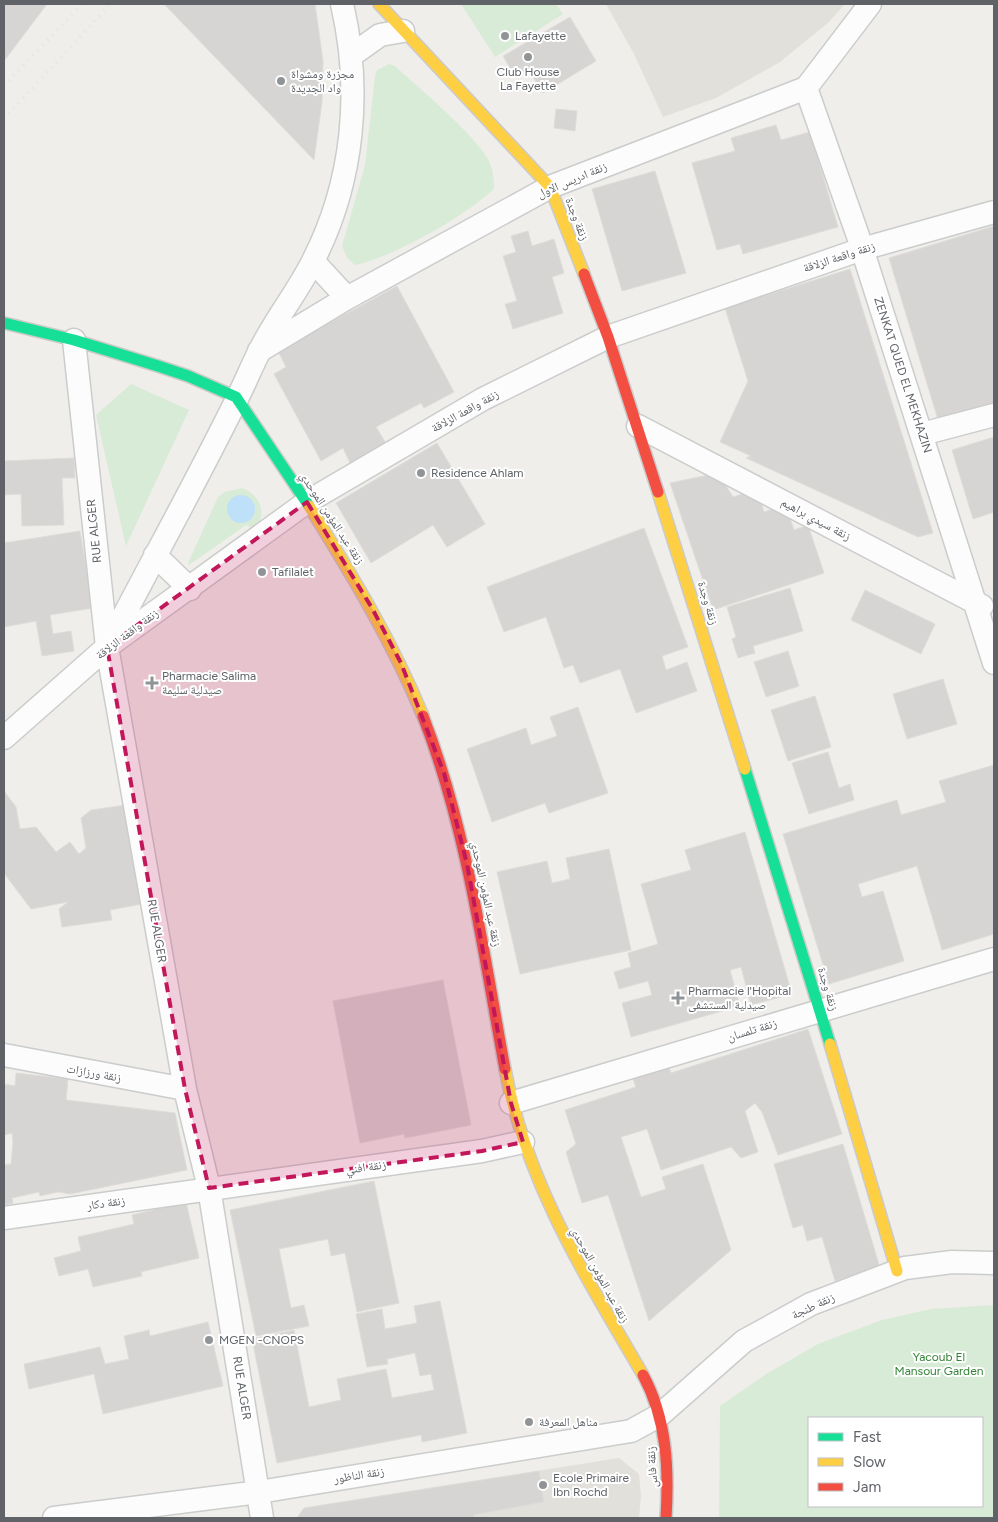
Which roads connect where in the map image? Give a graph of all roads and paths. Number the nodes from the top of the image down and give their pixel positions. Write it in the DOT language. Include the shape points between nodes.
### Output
graph roads {
  1 [pos="342,4"];
  2 [pos="379,4"];
  3 [pos="870,4"];
  4 [pos="403,31"];
  5 [pos="352,55"];
  6 [pos="806,88"];
  7 [pos="550,187"];
  8 [pos="994,212"];
  9 [pos="862,249"];
  10 [pos="313,261"];
  11 [pos="347,298"];
  12 [pos="4,322"];
  13 [pos="608,337"];
  14 [pos="74,340"];
  15 [pos="259,351"];
  16 [pos="237,400"];
  17 [pos="994,415"];
  18 [pos="638,426"];
  19 [pos="922,434"];
  20 [pos="307,502"];
  21 [pos="155,556"];
  22 [pos="190,589"];
  23 [pos="985,607"];
  24 [pos="107,647"];
  25 [pos="994,663"];
  26 [pos="4,738"];
  27 [pos="994,959"];
  28 [pos="820,1010"];
  29 [pos="4,1055"];
  30 [pos="185,1089"];
  31 [pos="511,1103"];
  32 [pos="523,1142"];
  33 [pos="209,1188"];
  34 [pos="4,1218"];
  35 [pos="994,1263"];
  36 [pos="897,1271"];
  37 [pos="660,1415"];
  38 [pos="259,1492"];
  39 [pos="54,1518"];
  40 [pos="262,1518"];
  41 [pos="666,1518"];
  1 -- 5 [label="street"];
  2 -- 4 [label="street, زنقة وجدة"];
  3 -- 6 [label="street"];
  4 -- 5 [label="street" via="380,35"];
  4 -- 7 [label="street, زنقة وجدة"];
  5 -- 10 [label="street" via="350,150 337,200"];
  6 -- 7 [label="street, زنقة ادريس الاول"];
  6 -- 9 [label="street, ZENKAT QUED EL MEKHAZIN"];
  7 -- 11 [label="street, زنقة ادريس الاول"];
  7 -- 13 [label="street, زنقة وجدة"];
  8 -- 9 [label="street, زنقة واقعة الزلاقة"];
  9 -- 13 [label="street, زنقة واقعة الزلاقة"];
  9 -- 19 [label="street, ZENKAT QUED EL MEKHAZIN"];
  10 -- 11 [label="street"];
  10 -- 15 [label="street"];
  11 -- 15 [label="street, زنقة ادريس الاول"];
  12 -- 14 [label="street"];
  13 -- 18 [label="street, زنقة وجدة"];
  13 -- 20 [label="street, زنقة واقعة الزلاقة" via="483,399"];
  14 -- 16 [label="street" via="188,376"];
  14 -- 24 [label="street, RUE ALGER"];
  15 -- 16 [label="street"];
  16 -- 20 [label="street, زنقة عبد المؤمن الموحدي"];
  16 -- 21 [label="street"];
  17 -- 19 [label="street"];
  18 -- 23 [label="street, زنقة سيدي براهيم"];
  18 -- 28 [label="street, زنقة وجدة"];
  19 -- 23 [label="street, ZENKAT QUED EL MEKHAZIN"];
  20 -- 22 [label="street, زنقة واقعة الزلاقة"];
  20 -- 31 [label="street, زنقة عبد المؤمن الموحدي" via="376,616 424,717 437,754 467,864"];
  21 -- 22 [label="street"];
  21 -- 24 [label="street"];
  22 -- 24 [label="street, زنقة واقعة الزلاقة"];
  23 -- 25 [label="street, ZENKAT QUED EL MEKHAZIN"];
  24 -- 26 [label="street, زنقة واقعة الزلاقة"];
  24 -- 30 [label="street, RUE ALGER"];
  27 -- 28 [label="street, زنقة تلمسان"];
  28 -- 31 [label="street, زنقة تلمسان"];
  28 -- 36 [label="street, زنقة وجدة"];
  29 -- 30 [label="street, زنقة ورزازات"];
  30 -- 33 [label="street, RUE ALGER"];
  31 -- 32 [label="street, زنقة عبد المؤمن الموحدي"];
  32 -- 33 [label="street, زنقة افني" via="482,1151"];
  32 -- 37 [label="street, زنقة عبد المؤمن الموحدي" via="560,1231 647,1383"];
  33 -- 34 [label="street, زنقة دكار"];
  33 -- 38 [label="street, RUE ALGER"];
  35 -- 36 [label="street, زنقة طنجة" via="952,1262"];
  36 -- 37 [label="street, زنقة طنجة" via="811,1304 744,1341"];
  37 -- 38 [label="street, زنقة الناظور" via="631,1431"];
  37 -- 41 [label="street, زنقة فاس" via="668,1487"];
  38 -- 39 [label="street, زنقة الناظور"];
  38 -- 40 [label="street, RUE ALGER"];
}
